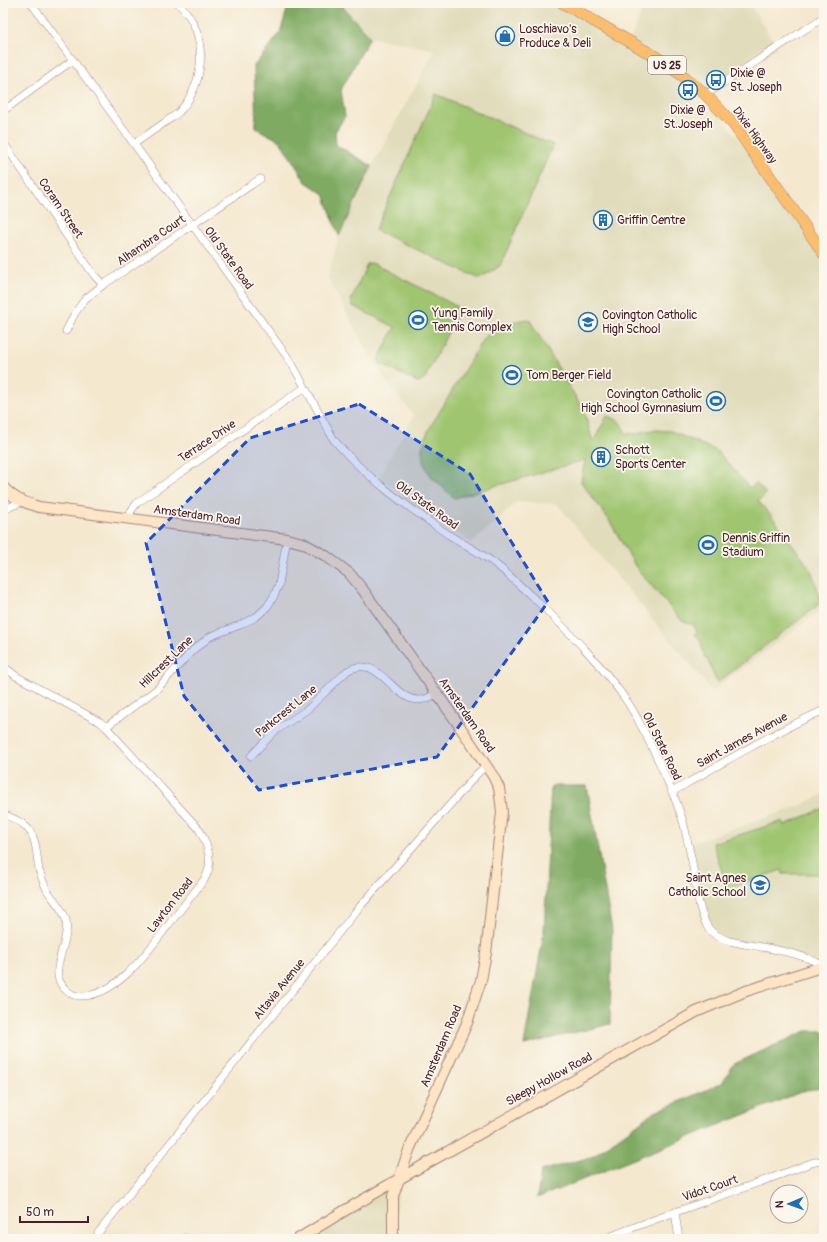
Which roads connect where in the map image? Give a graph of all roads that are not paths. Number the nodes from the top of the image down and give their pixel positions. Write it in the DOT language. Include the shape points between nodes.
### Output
graph roads {
  1 [pos="31,3"];
  2 [pos="178,3"];
  3 [pos="563,3"];
  4 [pos="824,17"];
  5 [pos="73,60"];
  6 [pos="706,95"];
  7 [pos="3,111"];
  8 [pos="3,142"];
  9 [pos="134,144"];
  10 [pos="260,179"];
  11 [pos="192,225"];
  12 [pos="824,254"];
  13 [pos="103,285"];
  14 [pos="66,331"];
  15 [pos="304,388"];
  16 [pos="3,488"];
  17 [pos="21,502"];
  18 [pos="3,510"];
  19 [pos="129,518"];
  20 [pos="286,539"];
  21 [pos="3,666"];
  22 [pos="436,693"];
  23 [pos="824,710"];
  24 [pos="106,727"];
  25 [pos="251,756"];
  26 [pos="487,765"];
  27 [pos="672,792"];
  28 [pos="3,814"];
  29 [pos="824,966"];
  30 [pos="824,1160"];
  31 [pos="398,1179"];
  32 [pos="675,1212"];
  33 [pos="98,1233"];
  34 [pos="298,1239"];
  35 [pos="393,1239"];
  36 [pos="604,1239"];
  37 [pos="680,1239"];
  1 -- 5 [label="street, Old State Road"];
  2 -- 9 [label="street" via="187,13 197,34 200,65 196,83 191,96 179,113"];
  3 -- 6 [label="main road, Dixie Highway / US 25" via="656,57"];
  4 -- 6 [label="street"];
  5 -- 7 [label="street"];
  5 -- 9 [label="street, Old State Road"];
  6 -- 12 [label="main road, Dixie Highway / US 25" via="734,125"];
  8 -- 13 [label="street, Coram Street"];
  9 -- 11 [label="street, Old State Road"];
  10 -- 11 [label="street, Alhambra Court"];
  11 -- 13 [label="street, Alhambra Court"];
  11 -- 15 [label="street, Old State Road" via="291,362"];
  13 -- 14 [label="street, Alhambra Court" via="85,299"];
  15 -- 19 [label="street, Terrace Drive" via="137,503"];
  15 -- 27 [label="street, Old State Road" via="334,440 377,482 414,511 503,570 588,652 639,721"];
  16 -- 17 [label="street, Amsterdam Road"];
  17 -- 18 [label="street"];
  17 -- 19 [label="street, Amsterdam Road" via="39,507"];
  19 -- 20 [label="street, Amsterdam Road"];
  20 -- 22 [label="street, Amsterdam Road" via="303,543 348,573 363,590"];
  20 -- 24 [label="street, Hillcrest Lane" via="279,584 267,607 256,617 211,636 193,650 157,689"];
  21 -- 24 [label="street, Lawton Road"];
  22 -- 25 [label="street, Parkcrest Lane" via="426,699 414,699 401,693 374,670 354,668 347,671 308,709 274,732"];
  22 -- 26 [label="street, Amsterdam Road"];
  23 -- 27 [label="street, Saint James Avenue" via="791,725"];
  24 -- 28 [label="street, Lawton Road" via="199,829 210,860 204,880 145,955 113,985 82,996 75,996 63,986 58,969 66,934 66,919 47,890 39,870 34,839 25,825"];
  26 -- 31 [label="street, Amsterdam Road" via="499,788 502,812 481,980 467,1023"];
  26 -- 33 [label="street, Altavia Avenue" via="357,910"];
  27 -- 29 [label="street, Old State Road" via="685,827 700,907 708,928 719,938 728,941 803,956"];
  29 -- 31 [label="street, Sleepy Hollow Road" via="746,990 696,1012"];
  30 -- 32 [label="street, Vidot Court"];
  31 -- 34 [label="street, Sleepy Hollow Road"];
  31 -- 35 [label="street, Amsterdam Road" via="393,1196"];
  32 -- 36 [label="street, Vidot Court"];
  32 -- 37 [label="street"];
}
